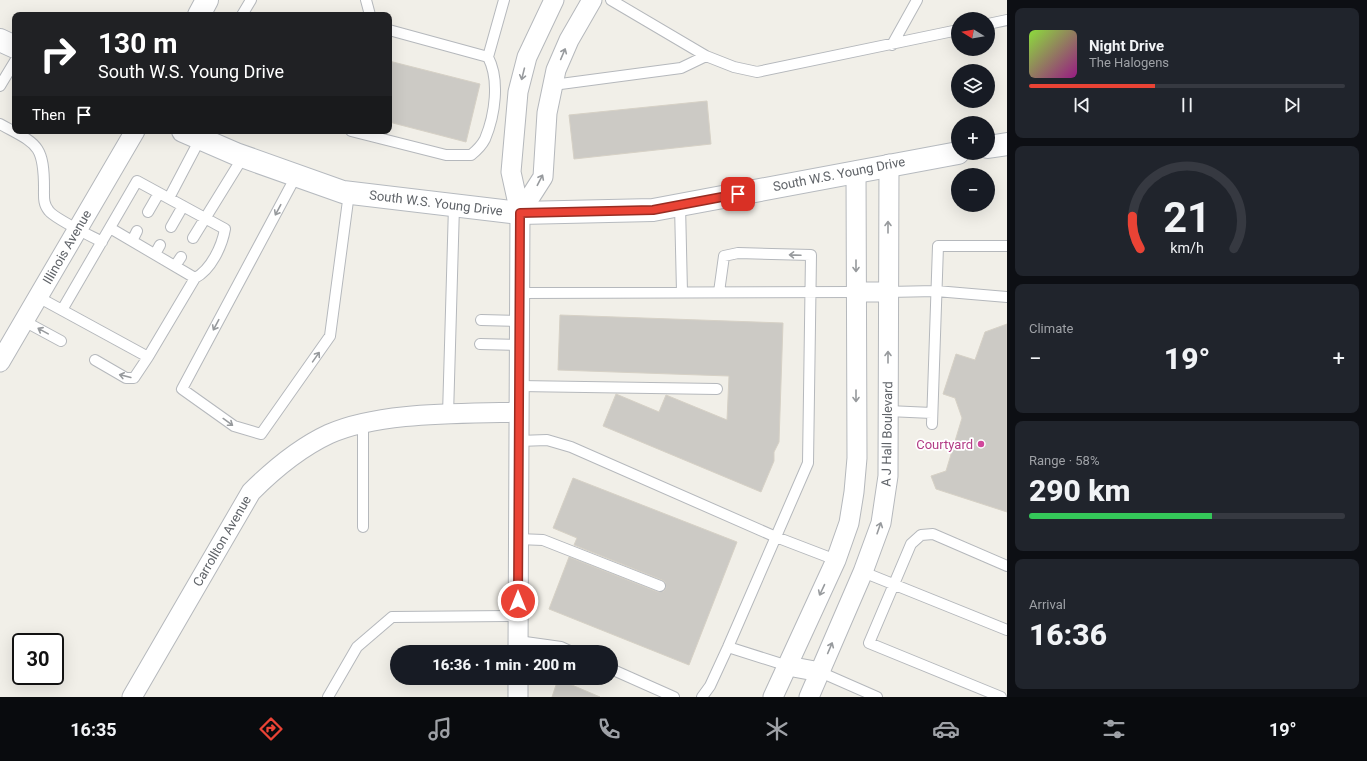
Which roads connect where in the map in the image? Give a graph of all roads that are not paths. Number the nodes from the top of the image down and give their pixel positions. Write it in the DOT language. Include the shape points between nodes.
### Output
graph roads {
  1 [pos="207,0"];
  2 [pos="251,0"];
  3 [pos="366,0"];
  4 [pos="504,0"];
  5 [pos="554,0"];
  6 [pos="592,0"];
  7 [pos="611,0"];
  8 [pos="917,0"];
  9 [pos="201,12"];
  10 [pos="244,12"];
  11 [pos="369,12"];
  12 [pos="1007,20"];
  13 [pos="995,23"];
  14 [pos="392,31"];
  15 [pos="951,32"];
  16 [pos="0,40"];
  17 [pos="892,45"];
  18 [pos="12,46"];
  19 [pos="706,56"];
  20 [pos="488,58"];
  21 [pos="12,66"];
  22 [pos="553,85"];
  23 [pos="0,86"];
  24 [pos="0,124"];
  25 [pos="12,131"];
  26 [pos="18,134"];
  27 [pos="133,134"];
  28 [pos="362,134"];
  29 [pos="192,135"];
  30 [pos="1007,144"];
  31 [pos="995,147"];
  32 [pos="951,154"];
  33 [pos="243,157"];
  34 [pos="888,164"];
  35 [pos="856,171"];
  36 [pos="296,176"];
  37 [pos="159,193"];
  38 [pos="349,193"];
  39 [pos="169,198"];
  40 [pos="680,205"];
  41 [pos="183,206"];
  42 [pos="454,206"];
  43 [pos="148,212"];
  44 [pos="520,213"];
  45 [pos="206,219"];
  46 [pos="171,227"];
  47 [pos="78,228"];
  48 [pos="110,228"];
  49 [pos="137,231"];
  50 [pos="193,238"];
  51 [pos="132,241"];
  52 [pos="102,242"];
  53 [pos="160,245"];
  54 [pos="1007,246"];
  55 [pos="155,254"];
  56 [pos="181,257"];
  57 [pos="175,266"];
  58 [pos="195,278"];
  59 [pos="936,291"];
  60 [pos="682,292"];
  61 [pos="719,292"];
  62 [pos="811,292"];
  63 [pos="856,292"];
  64 [pos="888,292"];
  65 [pos="520,293"];
  66 [pos="38,297"];
  67 [pos="1007,297"];
  68 [pos="62,310"];
  69 [pos="24,320"];
  70 [pos="481,320"];
  71 [pos="520,321"];
  72 [pos="61,340"];
  73 [pos="480,344"];
  74 [pos="520,345"];
  75 [pos="148,357"];
  76 [pos="95,360"];
  77 [pos="0,361"];
  78 [pos="519,386"];
  79 [pos="717,389"];
  80 [pos="888,411"];
  81 [pos="519,412"];
  82 [pos="932,413"];
  83 [pos="448,415"];
  84 [pos="363,423"];
  85 [pos="932,424"];
  86 [pos="519,441"];
  87 [pos="363,527"];
  88 [pos="776,537"];
  89 [pos="518,539"];
  90 [pos="836,560"];
  91 [pos="1007,566"];
  92 [pos="863,572"];
  93 [pos="894,584"];
  94 [pos="660,586"];
  95 [pos="518,616"];
  96 [pos="1007,630"];
  97 [pos="518,645"];
  98 [pos="728,647"];
  99 [pos="788,666"];
  100 [pos="618,672"];
  101 [pos="820,672"];
  102 [pos="518,685"];
  103 [pos="859,693"];
  104 [pos="132,697"];
  105 [pos="328,697"];
  106 [pos="518,697"];
  107 [pos="674,697"];
  108 [pos="702,697"];
  109 [pos="773,697"];
  110 [pos="809,697"];
  111 [pos="877,697"];
  112 [pos="1001,697"];
  1 -- 9 [label="main road"];
  2 -- 10 [label="lane"];
  3 -- 11 [label="lane"];
  4 -- 20 [label="lane"];
  5 -- 44 [label="street, one-way" via="527,57 518,92 511,172"];
  22 -- 6 [label="street, one-way" via="556,70 569,40"];
  7 -- 19 [label="lane"];
  8 -- 17 [label="lane"];
  12 -- 13 [label="lane"];
  14 -- 20 [label="lane"];
  15 -- 17 [label="lane"];
  16 -- 18 [label="main road"];
  17 -- 19 [label="lane" via="757,72 734,67"];
  19 -- 22 [label="lane" via="681,68"];
  20 -- 28 [label="lane" via="494,68 496,88 485,139 471,155 446,155"];
  21 -- 23 [label="lane"];
  44 -- 22 [label="street, one-way" via="544,177 547,113"];
  24 -- 25 [label="lane"];
  26 -- 47 [label="lane" via="40,150 44,165 44,202 50,212"];
  27 -- 47 [label="street, Illinois Avenue"];
  29 -- 33 [label="main road, South W.S. Young Drive"];
  29 -- 39 [label="lane"];
  30 -- 31 [label="main road"];
  32 -- 34 [label="main road, South W.S. Young Drive"];
  33 -- 36 [label="main road, South W.S. Young Drive"];
  33 -- 45 [label="lane"];
  34 -- 35 [label="main road, South W.S. Young Drive"];
  64 -- 34 [label="street, A J Hall Boulevard, one-way"];
  35 -- 40 [label="main road, South W.S. Young Drive"];
  35 -- 63 [label="street, one-way"];
  36 -- 38 [label="main road, South W.S. Young Drive"];
  36 -- 38 [label="lane, one-way" via="182,389 234,426 261,434 330,336"];
  37 -- 39 [label="lane"];
  37 -- 43 [label="lane"];
  37 -- 48 [label="lane" via="137,181"];
  38 -- 42 [label="main road, South W.S. Young Drive"];
  39 -- 41 [label="lane"];
  40 -- 44 [label="main road, South W.S. Young Drive" via="653,210"];
  40 -- 60 [label="lane"];
  41 -- 45 [label="lane"];
  41 -- 46 [label="lane"];
  42 -- 44 [label="main road, South W.S. Young Drive"];
  42 -- 83 [label="lane" via="456,319"];
  44 -- 65 [label="street"];
  45 -- 50 [label="lane"];
  45 -- 58 [label="lane" via="225,229 222,242 203,274"];
  47 -- 52 [label="lane"];
  47 -- 66 [label="street, Illinois Avenue"];
  48 -- 51 [label="lane"];
  48 -- 52 [label="lane"];
  49 -- 51 [label="lane"];
  51 -- 55 [label="lane"];
  52 -- 68 [label="lane"];
  53 -- 55 [label="lane"];
  54 -- 59 [label="lane" via="938,246"];
  55 -- 57 [label="lane"];
  56 -- 57 [label="lane"];
  57 -- 58 [label="lane"];
  58 -- 75 [label="lane"];
  59 -- 64 [label="lane"];
  59 -- 67 [label="lane"];
  59 -- 82 [label="lane"];
  60 -- 61 [label="lane"];
  60 -- 65 [label="lane"];
  61 -- 62 [label="lane"];
  62 -- 61 [label="lane, one-way" via="811,255 738,253 724,256"];
  62 -- 63 [label="lane"];
  62 -- 88 [label="lane" via="808,464"];
  63 -- 64 [label="street"];
  63 -- 90 [label="street, one-way" via="857,458 848,523"];
  80 -- 64 [label="street, A J Hall Boulevard, one-way"];
  65 -- 71 [label="street"];
  66 -- 68 [label="lane"];
  66 -- 69 [label="street, Illinois Avenue"];
  68 -- 75 [label="lane"];
  72 -- 69 [label="lane, one-way"];
  69 -- 77 [label="street, Illinois Avenue"];
  70 -- 71 [label="lane"];
  71 -- 74 [label="street"];
  73 -- 74 [label="lane"];
  74 -- 78 [label="street"];
  75 -- 76 [label="lane, one-way" via="134,378 126,378"];
  78 -- 79 [label="lane"];
  78 -- 81 [label="street"];
  80 -- 82 [label="lane"];
  92 -- 80 [label="street, A J Hall Boulevard, one-way" via="881,523 888,476"];
  81 -- 83 [label="street, Carrollton Avenue"];
  81 -- 86 [label="street"];
  82 -- 85 [label="lane"];
  83 -- 84 [label="street, Carrollton Avenue"];
  84 -- 87 [label="lane"];
  84 -- 104 [label="street, Carrollton Avenue" via="329,434 303,449 276,467 251,492"];
  86 -- 88 [label="lane" via="547,440 571,447"];
  86 -- 89 [label="street"];
  88 -- 90 [label="lane"];
  88 -- 98 [label="lane"];
  89 -- 94 [label="lane" via="543,540"];
  89 -- 95 [label="street"];
  90 -- 92 [label="street"];
  90 -- 99 [label="street, one-way"];
  91 -- 93 [label="lane" via="933,534 921,535 911,544"];
  92 -- 93 [label="lane"];
  101 -- 92 [label="street, A J Hall Boulevard, one-way"];
  93 -- 96 [label="lane"];
  93 -- 112 [label="lane" via="869,643"];
  95 -- 97 [label="street"];
  95 -- 105 [label="lane" via="392,617 357,647"];
  98 -- 99 [label="lane"];
  98 -- 108 [label="lane" via="710,686"];
  99 -- 101 [label="street"];
  99 -- 109 [label="street"];
  100 -- 107 [label="lane"];
  101 -- 103 [label="lane"];
  101 -- 110 [label="street, A J Hall Boulevard"];
  102 -- 106 [label="street"];
  103 -- 111 [label="lane"];
}
